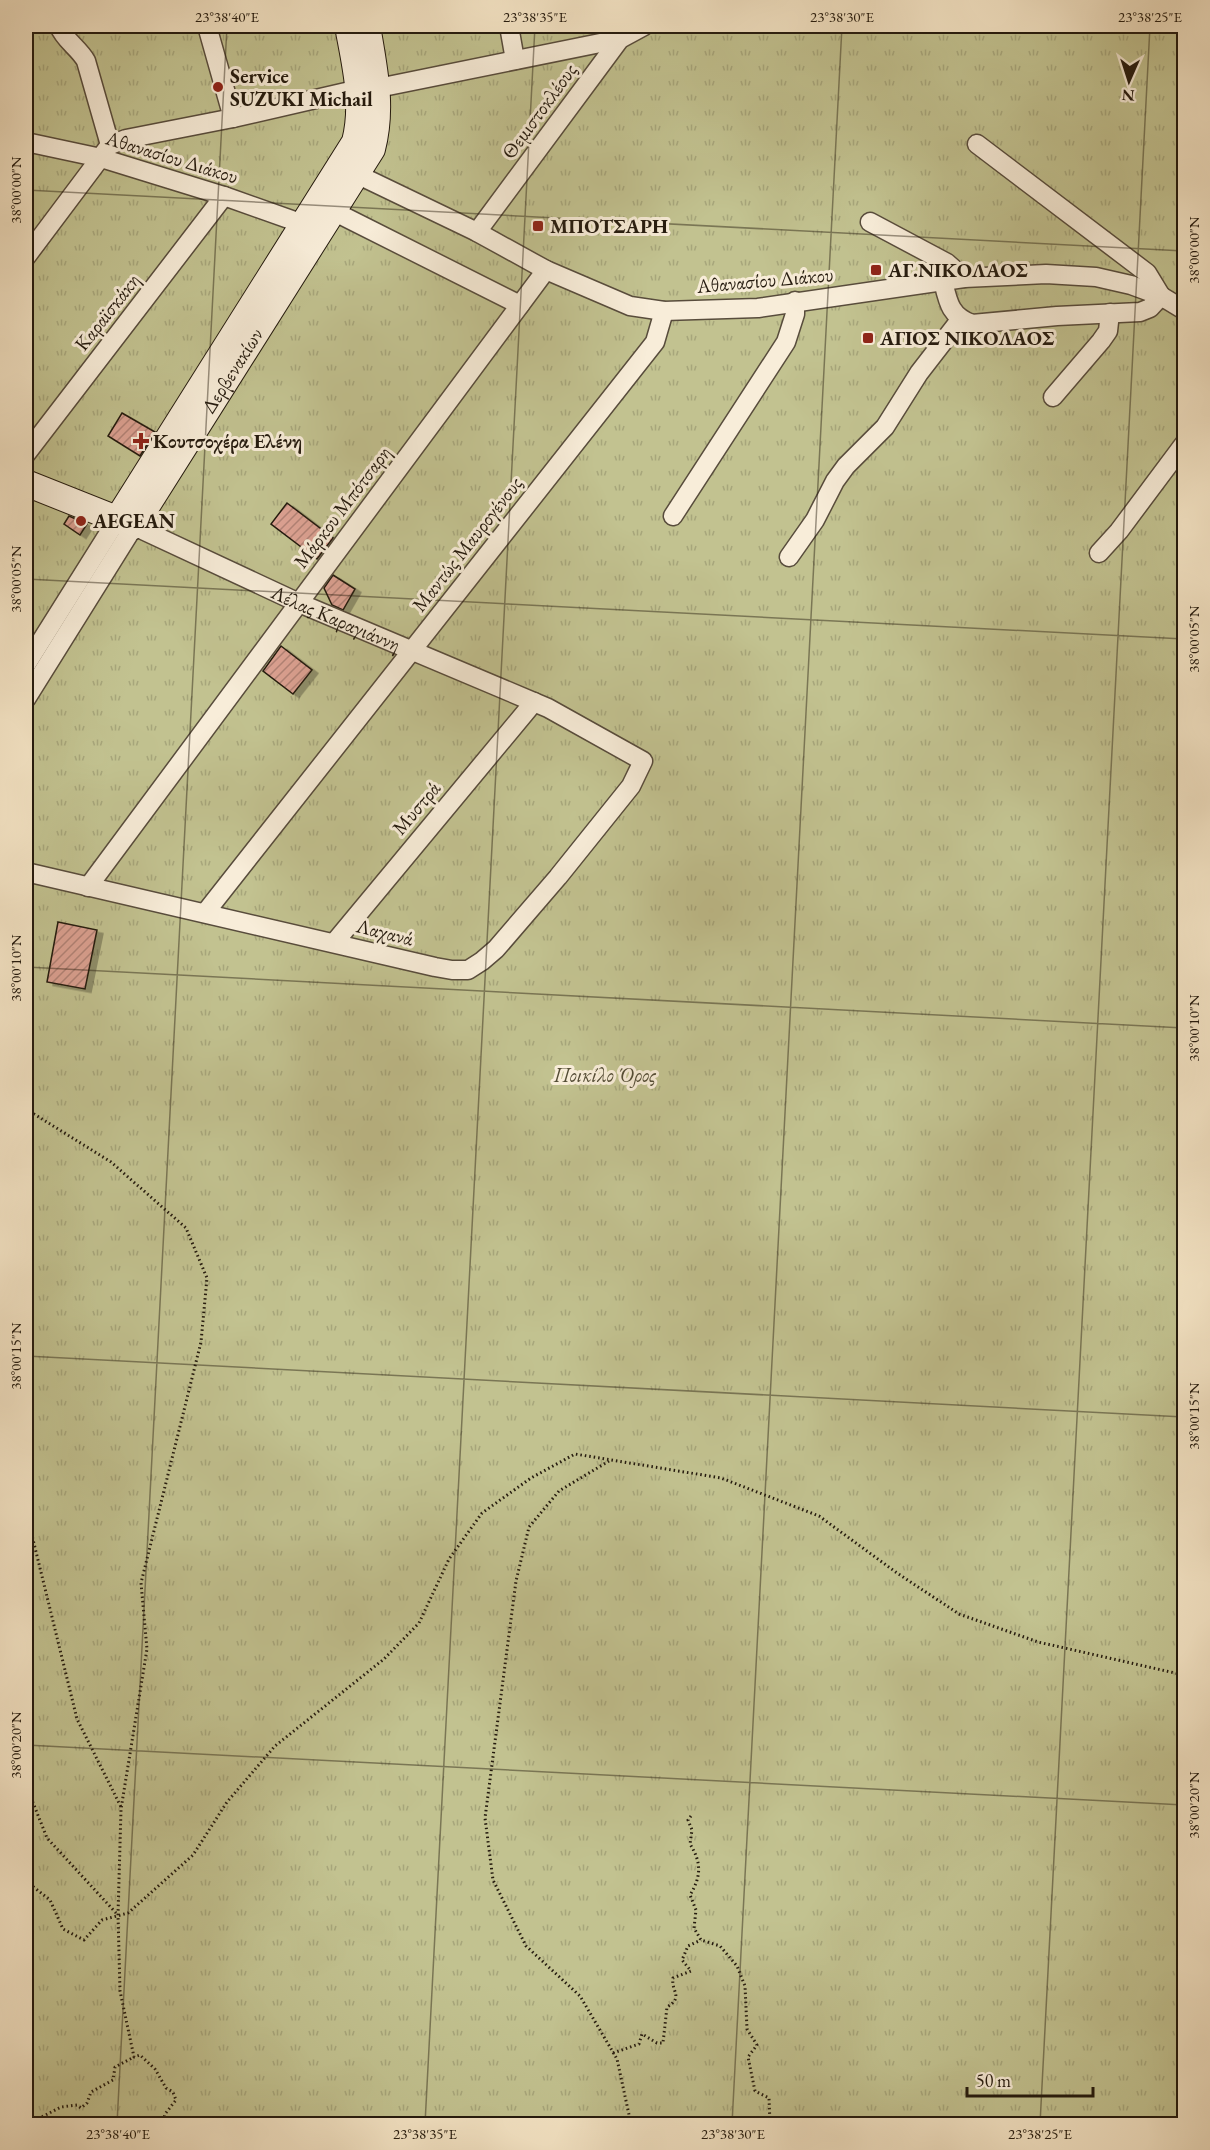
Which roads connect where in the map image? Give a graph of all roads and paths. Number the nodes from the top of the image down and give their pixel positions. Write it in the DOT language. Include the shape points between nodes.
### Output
graph roads {
  1 [pos="60,26"];
  2 [pos="207,26"];
  3 [pos="348,26"];
  4 [pos="367,26"];
  5 [pos="509,26"];
  6 [pos="644,26"];
  7 [pos="620,39"];
  8 [pos="515,60"];
  9 [pos="368,88"];
  10 [pos="233,118"];
  11 [pos="26,142"];
  12 [pos="976,144"];
  13 [pos="105,151"];
  14 [pos="348,170"];
  15 [pos="224,196"];
  16 [pos="326,206"];
  17 [pos="870,222"];
  18 [pos="303,224"];
  19 [pos="477,232"];
  20 [pos="26,257"];
  21 [pos="546,270"];
  22 [pos="964,278"];
  23 [pos="943,281"];
  24 [pos="1161,296"];
  25 [pos="795,301"];
  26 [pos="520,305"];
  27 [pos="1185,310"];
  28 [pos="664,311"];
  29 [pos="1110,314"];
  30 [pos="960,320"];
  31 [pos="1053,397"];
  32 [pos="1185,444"];
  33 [pos="26,454"];
  34 [pos="26,483"];
  35 [pos="674,516"];
  36 [pos="126,523"];
  37 [pos="1099,553"];
  38 [pos="789,556"];
  39 [pos="299,603"];
  40 [pos="411,651"];
  41 [pos="26,665"];
  42 [pos="26,699"];
  43 [pos="534,702"];
  44 [pos="643,761"];
  45 [pos="26,872"];
  46 [pos="88,887"];
  47 [pos="205,914"];
  48 [pos="334,943"];
  49 [pos="26,1109"];
  50 [pos="610,1460"];
  51 [pos="26,1511"];
  52 [pos="1185,1675"];
  53 [pos="26,1785"];
  54 [pos="122,1809"];
  55 [pos="692,1816"];
  56 [pos="26,1881"];
  57 [pos="118,1915"];
  58 [pos="701,1940"];
  59 [pos="613,2053"];
  60 [pos="134,2057"];
  61 [pos="34,2121"];
  62 [pos="162,2124"];
  63 [pos="631,2124"];
  64 [pos="770,2124"];
  1 -- 13 [label="street" via="86,61"];
  2 -- 10 [label="street"];
  3 -- 9 [label="street, Δερβενακίων"];
  4 -- 9 [label="street, Δερβενακίων"];
  5 -- 8 [label="street"];
  6 -- 7 [label="street, Θεμιστοκλέους"];
  7 -- 8 [label="street"];
  7 -- 19 [label="street, Θεμιστοκλέους"];
  8 -- 9 [label="street"];
  9 -- 10 [label="street"];
  9 -- 14 [label="street, Δερβενακίων" via="378,128 372,149"];
  10 -- 13 [label="street" via="126,139"];
  11 -- 13 [label="street, Αθανασίου Διάκου"];
  12 -- 24 [label="street" via="1147,273"];
  13 -- 15 [label="street, Αθανασίου Διάκου"];
  13 -- 20 [label="street"];
  14 -- 16 [label="street, Δερβενακίων"];
  14 -- 19 [label="street, Αθανασίου Διάκου"];
  15 -- 18 [label="street, Αθανασίου Διάκου"];
  15 -- 33 [label="street, Καραϊσκάκη"];
  16 -- 18 [label="street, Δερβενακίων"];
  16 -- 26 [label="street"];
  16 -- 36 [label="street, Δερβενακίων"];
  17 -- 22 [label="street" via="947,264"];
  18 -- 36 [label="street, Δερβενακίων"];
  19 -- 21 [label="street, Αθανασίου Διάκου"];
  21 -- 26 [label="street, Μάρκου Μπότσαρη"];
  21 -- 28 [label="street, Αθανασίου Διάκου" via="630,306"];
  22 -- 23 [label="street, Αθανασίου Διάκου"];
  22 -- 24 [label="street, Αθανασίου Διάκου" via="1046,274 1096,278"];
  23 -- 25 [label="street, Αθανασίου Διάκου"];
  23 -- 30 [label="street" via="951,309"];
  24 -- 27 [label="street, Αθανασίου Διάκου"];
  24 -- 29 [label="street" via="1140,312"];
  25 -- 28 [label="street, Αθανασίου Διάκου" via="758,308"];
  25 -- 35 [label="street" via="786,342"];
  26 -- 39 [label="street, Μάρκου Μπότσαρη"];
  28 -- 40 [label="street, Μαντώς Μαυρογένους" via="655,342"];
  29 -- 30 [label="street" via="986,324"];
  29 -- 31 [label="street" via="1108,331"];
  30 -- 38 [label="street" via="919,373 885,427 846,466"];
  32 -- 37 [label="street"];
  34 -- 36 [label="street, Λέλας Καραγιάννη"];
  36 -- 39 [label="street, Λέλας Καραγιάννη"];
  36 -- 41 [label="street, Δερβενακίων"];
  36 -- 42 [label="street, Δερβενακίων"];
  39 -- 40 [label="street, Λέλας Καραγιάννη"];
  39 -- 46 [label="street, Μάρκου Μπότσαρη"];
  40 -- 43 [label="street, Λέλας Καραγιάννη"];
  40 -- 47 [label="street, Μαντώς Μαυρογένους"];
  43 -- 44 [label="street, Λέλας Καραγιάννη"];
  43 -- 48 [label="street, Μυστρά"];
  44 -- 48 [label="street, Λαχανά" via="631,786 558,877 496,949 468,970 435,967"];
  45 -- 46 [label="street, Λαχανά"];
  46 -- 47 [label="street, Λαχανά"];
  47 -- 48 [label="street, Λαχανά"];
  49 -- 54 [label="path" via="111,1162 186,1228 207,1278 201,1342 141,1582 147,1649"];
  50 -- 52 [label="path" via="721,1478 819,1516 959,1614 1038,1642"];
  50 -- 57 [label="path" via="575,1454 531,1478 482,1513 448,1559 419,1623 384,1659 275,1746 227,1803 193,1855 128,1913"];
  50 -- 59 [label="path" via="559,1491 529,1527 516,1581 485,1818 494,1880 526,1946 580,1996"];
  51 -- 54 [label="path" via="77,1719"];
  53 -- 57 [label="path" via="47,1838"];
  54 -- 57 [label="path"];
  55 -- 58 [label="path" via="688,1820 692,1830 690,1844 698,1857 698,1882 690,1895 696,1910 694,1928"];
  56 -- 57 [label="path" via="50,1900 63,1929 84,1940 102,1920"];
  57 -- 60 [label="path" via="120,1991"];
  58 -- 59 [label="path" via="688,1946 682,1960 691,1971 672,1981 676,1999 667,2007 663,2043 642,2034 639,2044"];
  58 -- 64 [label="path" via="720,1946 737,1966 745,1986 747,2029 757,2045 748,2057 755,2091 769,2098"];
  59 -- 63 [label="path"];
  60 -- 61 [label="path" via="115,2067 113,2080 91,2092 81,2108 61,2108"];
  60 -- 62 [label="path" via="140,2055 155,2069 166,2088 174,2092 176,2100"];
}
